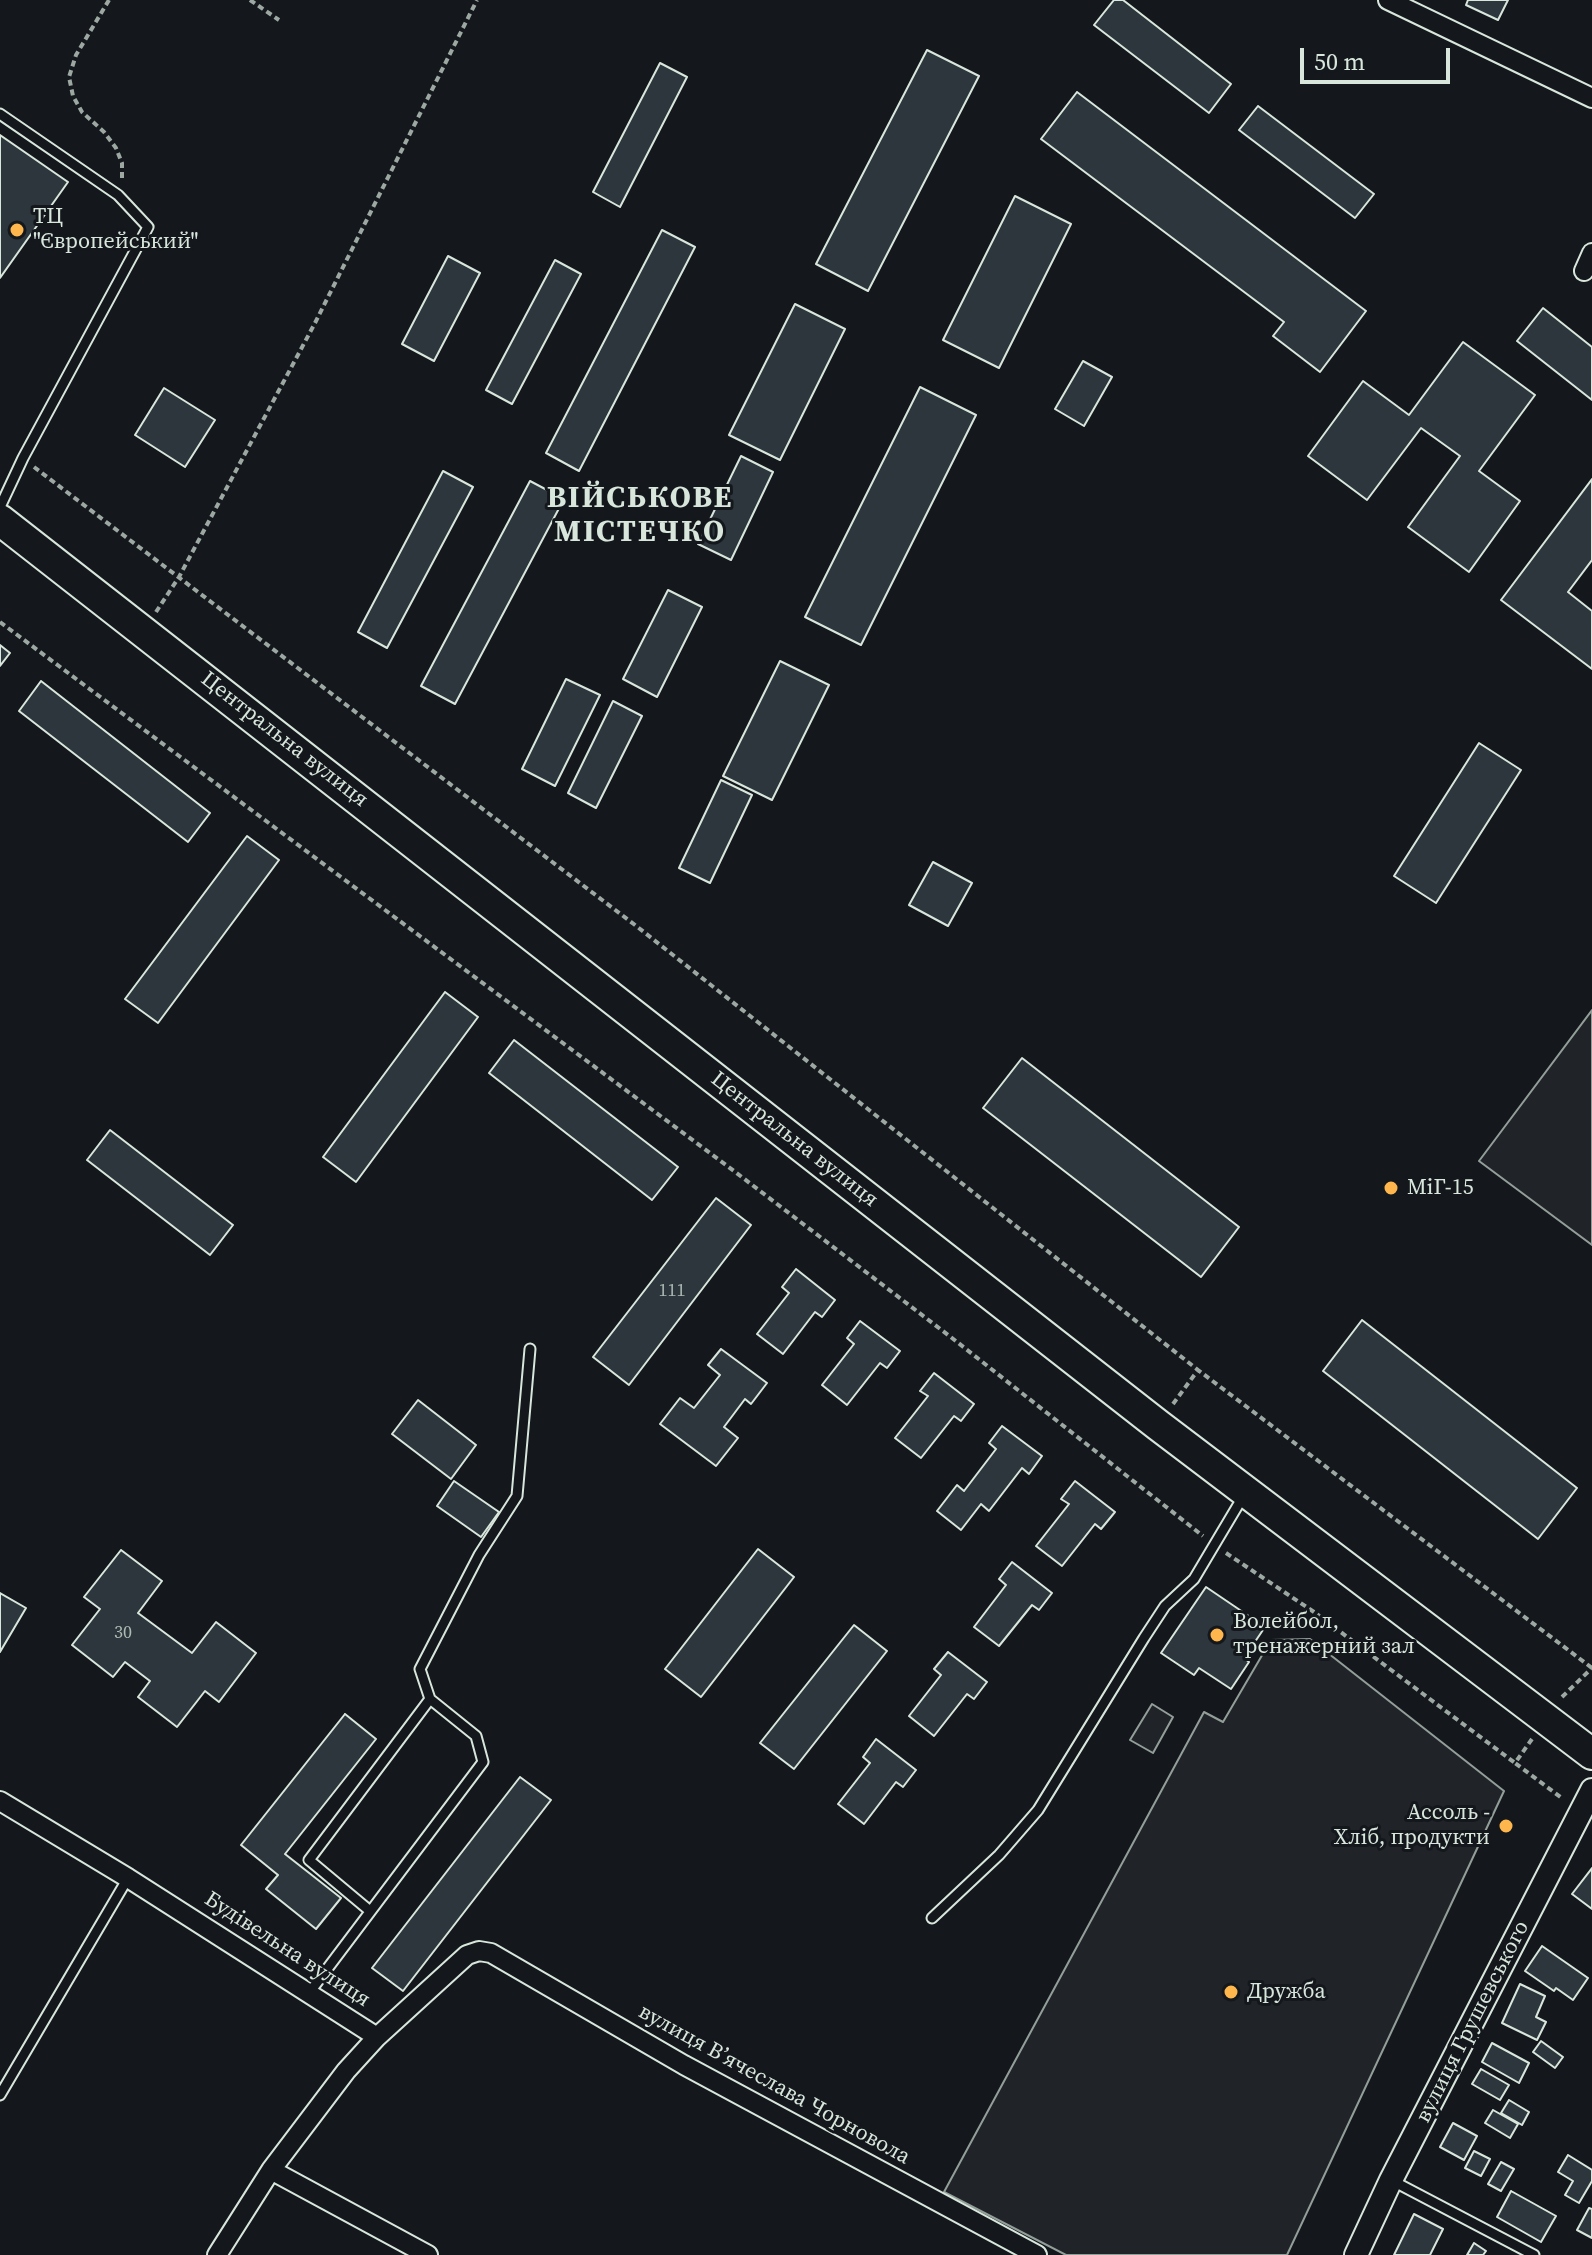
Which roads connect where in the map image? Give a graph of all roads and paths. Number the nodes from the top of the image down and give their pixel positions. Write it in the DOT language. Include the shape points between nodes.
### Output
graph roads {
  1 [pos="109,0"];
  2 [pos="250,0"];
  3 [pos="477,0"];
  4 [pos="1388,0"];
  5 [pos="1412,5"];
  6 [pos="279,20"];
  7 [pos="1592,98"];
  8 [pos="0,114"];
  9 [pos="118,195"];
  10 [pos="1592,253"];
  11 [pos="1584,271"];
  12 [pos="23,458"];
  13 [pos="0,507"];
  14 [pos="0,520"];
  15 [pos="179,577"];
  16 [pos="0,622"];
  17 [pos="143,630"];
  18 [pos="530,1349"];
  19 [pos="1198,1370"];
  20 [pos="1173,1404"];
  21 [pos="1246,1492"];
  22 [pos="1215,1545"];
  23 [pos="1592,1668"];
  24 [pos="1562,1697"];
  25 [pos="430,1699"];
  26 [pos="1533,1737"];
  27 [pos="1592,1754"];
  28 [pos="1515,1763"];
  29 [pos="1592,1790"];
  30 [pos="1563,1799"];
  31 [pos="0,1801"];
  32 [pos="128,1878"];
  33 [pos="370,1911"];
  34 [pos="932,1918"];
  35 [pos="491,1953"];
  36 [pos="309,1993"];
  37 [pos="377,2037"];
  38 [pos="0,2095"];
  39 [pos="271,2170"];
  40 [pos="1391,2180"];
  41 [pos="217,2255"];
  42 [pos="428,2255"];
  43 [pos="1037,2255"];
  44 [pos="1356,2255"];
  45 [pos="1534,2255"];
  1 -- 9 [label="path" via="69,77 82,112 116,148 123,177"];
  2 -- 6 [label="path"];
  3 -- 15 [label="path" via="315,323"];
  4 -- 5 [label="street"];
  5 -- 7 [label="street"];
  8 -- 9 [label="lane"];
  9 -- 12 [label="lane" via="148,227"];
  10 -- 11 [label="street"];
  12 -- 13 [label="lane"];
  12 -- 15 [label="path"];
  14 -- 17 [label="highway, Центральна вулиця"];
  15 -- 17 [label="path"];
  15 -- 19 [label="path" via="635,925"];
  16 -- 22 [label="path" via="722,1162"];
  17 -- 21 [label="highway, Центральна вулиця"];
  18 -- 25 [label="lane" via="517,1496 479,1555 420,1669"];
  19 -- 20 [label="path"];
  19 -- 23 [label="path"];
  21 -- 22 [label="lane"];
  21 -- 27 [label="highway, Центральна вулиця"];
  22 -- 28 [label="path"];
  22 -- 34 [label="lane" via="1194,1579 1165,1606 1038,1810"];
  23 -- 24 [label="path"];
  25 -- 33 [label="lane" via="476,1736 483,1762"];
  25 -- 33 [label="lane" via="309,1860"];
  26 -- 28 [label="path"];
  28 -- 30 [label="path"];
  29 -- 40 [label="street, вулиця Грушевського"];
  31 -- 32 [label="street, Будівельна вулиця"];
  32 -- 36 [label="street, Будівельна вулиця"];
  32 -- 38 [label="lane"];
  33 -- 36 [label="lane"];
  35 -- 37 [label="street, Будівельна вулиця" via="467,1955"];
  35 -- 43 [label="street, вулиця Вʼячеслава Чорновола" via="684,2065"];
  36 -- 37 [label="street, Будівельна вулиця"];
  37 -- 39 [label="street"];
  39 -- 41 [label="street"];
  39 -- 42 [label="street"];
  40 -- 44 [label="street, вулиця Грушевського"];
  40 -- 45 [label="lane"];
}
